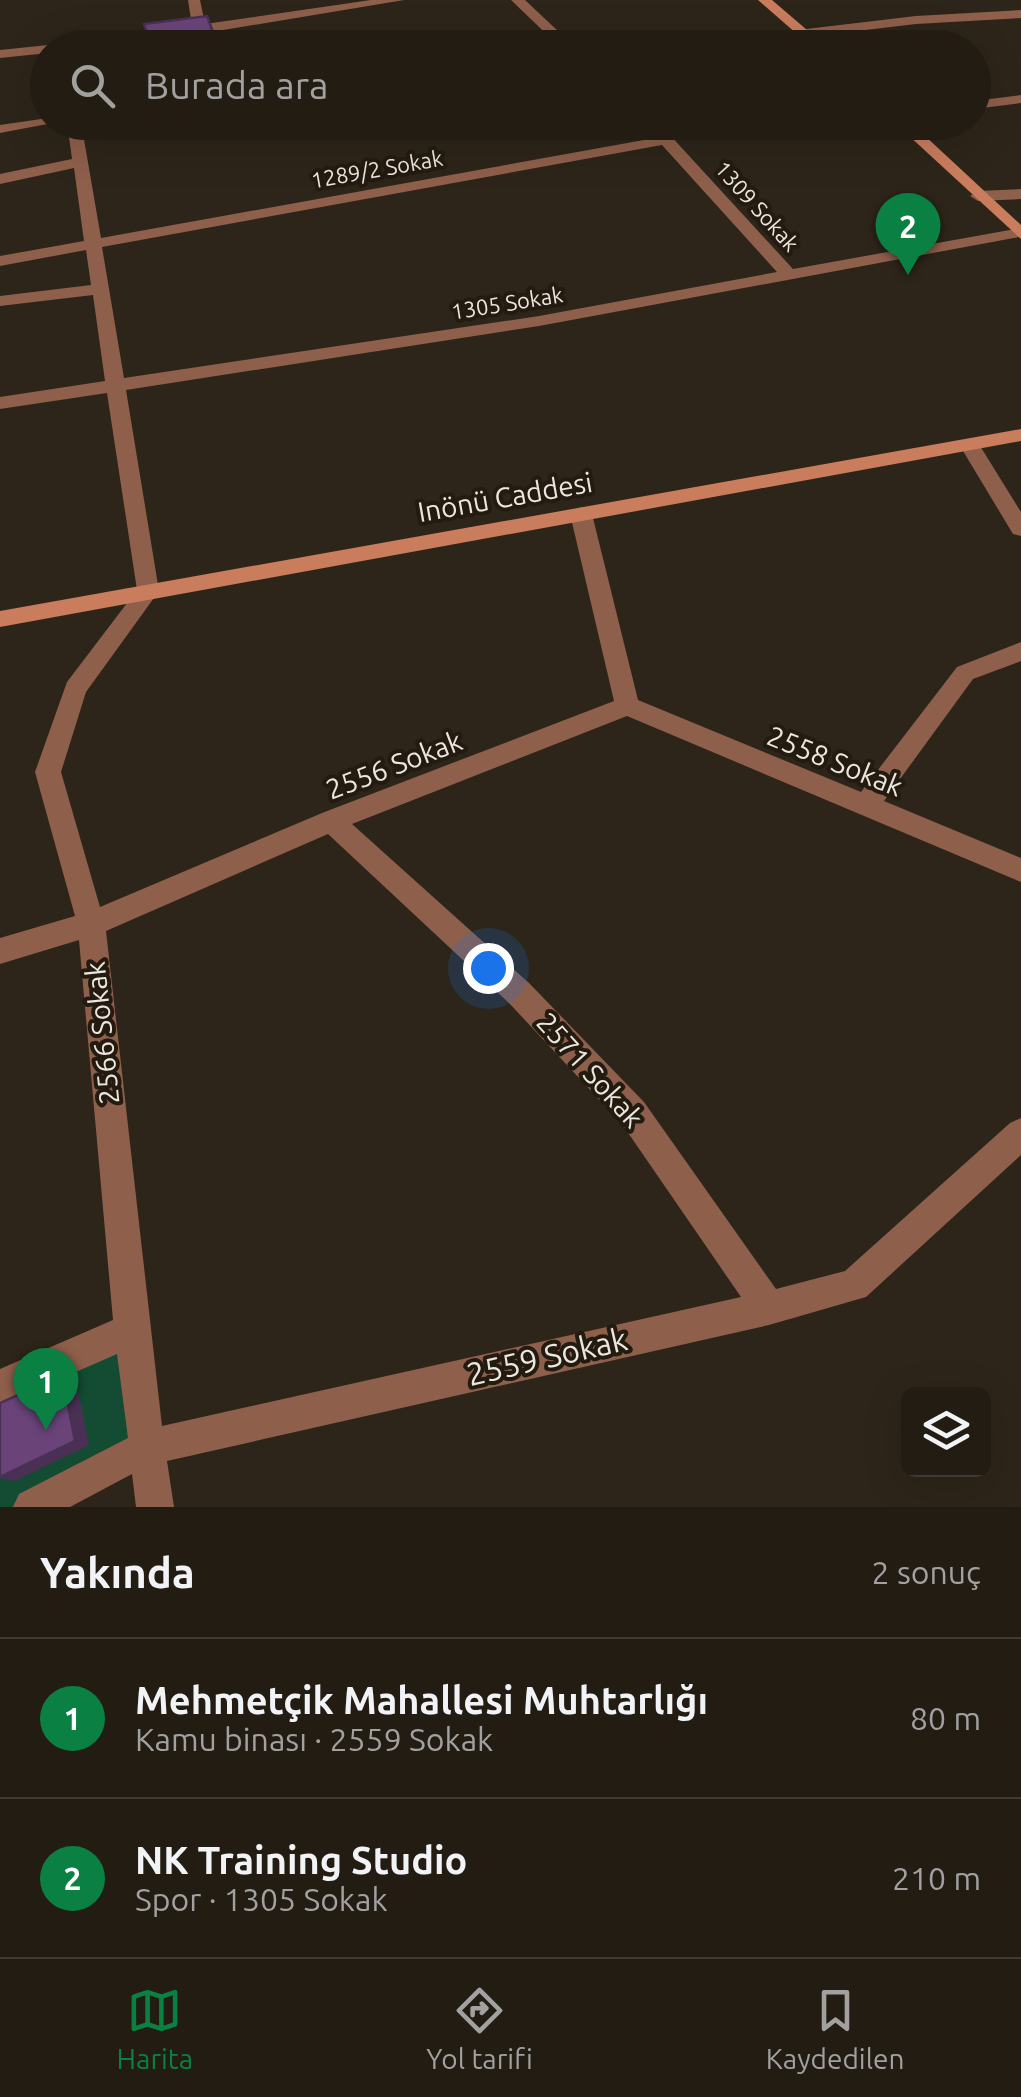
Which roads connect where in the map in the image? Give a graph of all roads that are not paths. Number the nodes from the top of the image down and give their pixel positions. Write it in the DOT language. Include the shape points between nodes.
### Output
graph roads {
  1 [pos="194,0"];
  2 [pos="398,0"];
  3 [pos="517,0"];
  4 [pos="764,0"];
  5 [pos="1021,14"];
  6 [pos="199,30"];
  7 [pos="550,30"];
  8 [pos="802,30"];
  9 [pos="831,30"];
  10 [pos="30,51"];
  11 [pos="0,54"];
  12 [pos="1021,99"];
  13 [pos="991,103"];
  14 [pos="30,125"];
  15 [pos="0,128"];
  16 [pos="77,140"];
  17 [pos="604,140"];
  18 [pos="669,140"];
  19 [pos="920,140"];
  20 [pos="81,162"];
  21 [pos="0,179"];
  22 [pos="1021,194"];
  23 [pos="978,196"];
  24 [pos="1020,233"];
  25 [pos="95,241"];
  26 [pos="0,261"];
  27 [pos="791,277"];
  28 [pos="102,289"];
  29 [pos="0,301"];
  30 [pos="115,384"];
  31 [pos="0,404"];
  32 [pos="1021,436"];
  33 [pos="970,446"];
  34 [pos="581,514"];
  35 [pos="1021,529"];
  36 [pos="148,591"];
  37 [pos="0,620"];
  38 [pos="1021,651"];
  39 [pos="627,706"];
  40 [pos="866,805"];
  41 [pos="331,821"];
  42 [pos="1021,870"];
  43 [pos="91,924"];
  44 [pos="0,952"];
  45 [pos="1021,1134"];
  46 [pos="769,1308"];
  47 [pos="131,1330"];
  48 [pos="0,1387"];
  49 [pos="145,1448"];
  50 [pos="32,1507"];
  51 [pos="155,1507"];
  1 -- 6 [label="street"];
  2 -- 6 [label="street"];
  3 -- 7 [label="street"];
  4 -- 8 [label="street"];
  5 -- 9 [label="street"];
  10 -- 11 [label="street"];
  12 -- 13 [label="street"];
  14 -- 15 [label="street"];
  16 -- 20 [label="street"];
  17 -- 25 [label="street, 1289/2 Sokak"];
  18 -- 27 [label="street, 1309 Sokak"];
  19 -- 23 [label="street"];
  20 -- 21 [label="street"];
  20 -- 25 [label="street"];
  22 -- 23 [label="street"];
  23 -- 24 [label="street"];
  24 -- 27 [label="street, 1305 Sokak"];
  25 -- 26 [label="street, 1289/2 Sokak"];
  25 -- 28 [label="street"];
  27 -- 30 [label="street, 1305 Sokak"];
  28 -- 29 [label="street"];
  28 -- 30 [label="street"];
  30 -- 31 [label="street, 1305 Sokak"];
  30 -- 36 [label="street"];
  32 -- 33 [label="street, Inönü Caddesi"];
  33 -- 34 [label="street, Inönü Caddesi"];
  33 -- 35 [label="street"];
  34 -- 36 [label="street, Inönü Caddesi"];
  34 -- 39 [label="street"];
  36 -- 37 [label="street, Inönü Caddesi"];
  36 -- 43 [label="street, 2566 Sokak" via="74,689 48,772"];
  38 -- 40 [label="street" via="965,672"];
  39 -- 40 [label="street, 2558 Sokak"];
  39 -- 41 [label="street, 2556 Sokak"];
  40 -- 42 [label="street, 2558 Sokak"];
  41 -- 43 [label="street, 2556 Sokak"];
  41 -- 46 [label="street, 2571 Sokak" via="519,993 633,1112"];
  43 -- 44 [label="street, 2556 Sokak"];
  43 -- 47 [label="street, 2566 Sokak"];
  45 -- 46 [label="street, 2559 Sokak" via="854,1285"];
  46 -- 49 [label="street, 2559 Sokak"];
  47 -- 48 [label="street"];
  47 -- 49 [label="street, 2566 Sokak"];
  49 -- 50 [label="street, 2559 Sokak"];
  49 -- 51 [label="street, 2566 Sokak"];
}
